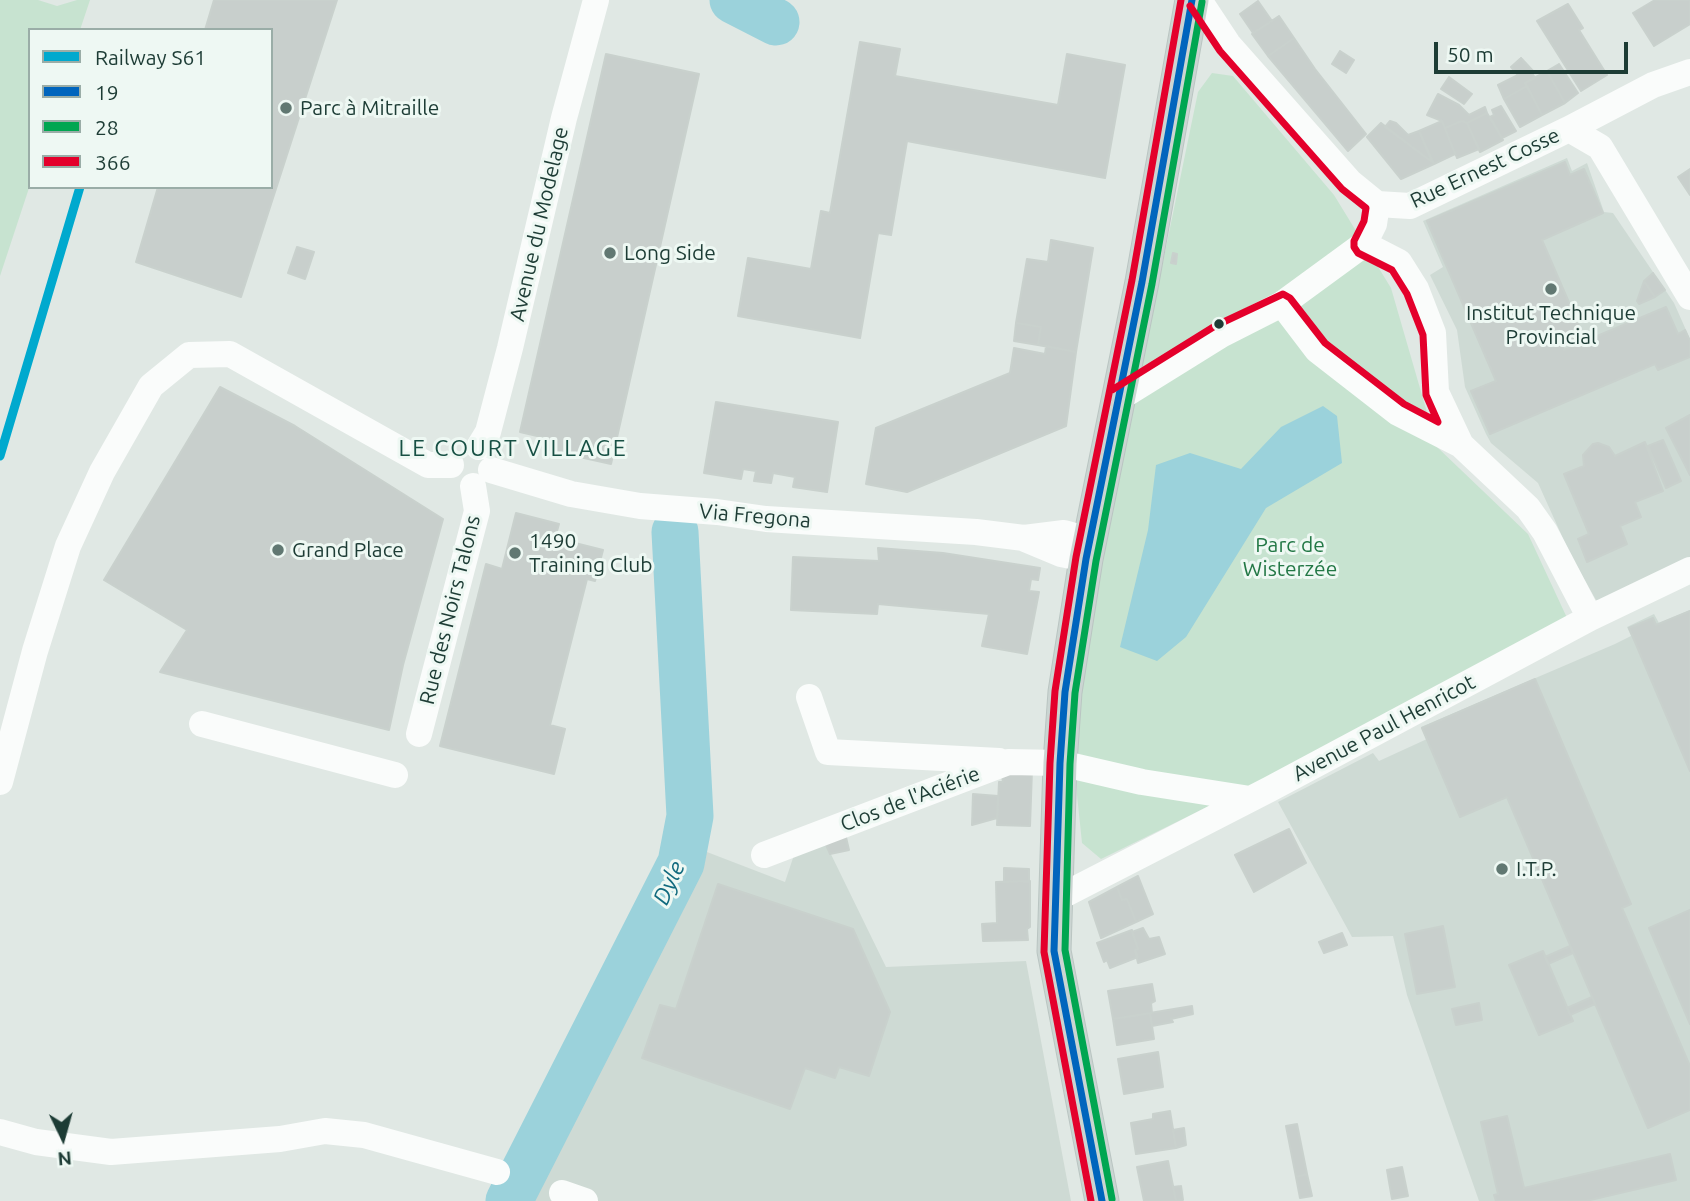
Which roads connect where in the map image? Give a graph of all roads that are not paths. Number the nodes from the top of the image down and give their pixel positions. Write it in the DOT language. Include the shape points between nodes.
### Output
graph roads {
  1 [pos="596,0"];
  2 [pos="1192,0"];
  3 [pos="1199,0"];
  4 [pos="1690,72"];
  5 [pos="1569,129"];
  6 [pos="1377,204"];
  7 [pos="1364,244"];
  8 [pos="1690,297"];
  9 [pos="1282,304"];
  10 [pos="1118,399"];
  11 [pos="1461,445"];
  12 [pos="481,467"];
  13 [pos="1088,549"];
  14 [pos="1690,570"];
  15 [pos="1590,618"];
  16 [pos="809,697"];
  17 [pos="202,724"];
  18 [pos="419,734"];
  19 [pos="1008,762"];
  20 [pos="1060,763"];
  21 [pos="395,775"];
  22 [pos="0,782"];
  23 [pos="1250,799"];
  24 [pos="764,855"];
  25 [pos="1055,900"];
  26 [pos="0,1132"];
  27 [pos="496,1172"];
  28 [pos="1102,1201"];
  1 -- 12 [label="street, Avenue du Modelage"];
  2 -- 10 [label="main road"];
  3 -- 6 [label="street" via="1228,44 1350,182"];
  4 -- 5 [label="street" via="1653,85"];
  5 -- 6 [label="street, Rue Ernest Cosse" via="1410,206"];
  5 -- 8 [label="street, Rue Ernest Cosse" via="1600,147"];
  6 -- 7 [label="street"];
  7 -- 9 [label="street"];
  7 -- 11 [label="street" via="1399,262 1416,289 1433,332 1436,392"];
  9 -- 10 [label="street" via="1221,335"];
  9 -- 11 [label="street" via="1317,350 1398,413"];
  10 -- 13 [label="main road"];
  11 -- 15 [label="street" via="1528,508"];
  12 -- 13 [label="street, Via Fregona" via="571,494 640,506 976,532 1024,538 1061,554"];
  12 -- 18 [label="street, Rue des Noirs Talons" via="475,523"];
  12 -- 22 [label="street" via="466,445 451,465 428,465 230,354 189,355 151,386 102,472 68,546"];
  13 -- 20 [label="main road" via="1065,692"];
  14 -- 15 [label="street, Avenue Paul Henricot"];
  15 -- 23 [label="street, Avenue Paul Henricot"];
  16 -- 19 [label="street" via="828,752"];
  17 -- 21 [label="street"];
  19 -- 20 [label="street, Clos de l'Aciérie"];
  19 -- 24 [label="street, Clos de l'Aciérie"];
  20 -- 23 [label="street"];
  20 -- 25 [label="main road"];
  23 -- 25 [label="street, Avenue Paul Henricot"];
  25 -- 28 [label="main road" via="1054,951"];
  26 -- 27 [label="street" via="111,1152 280,1139 325,1131 364,1135"];
}
